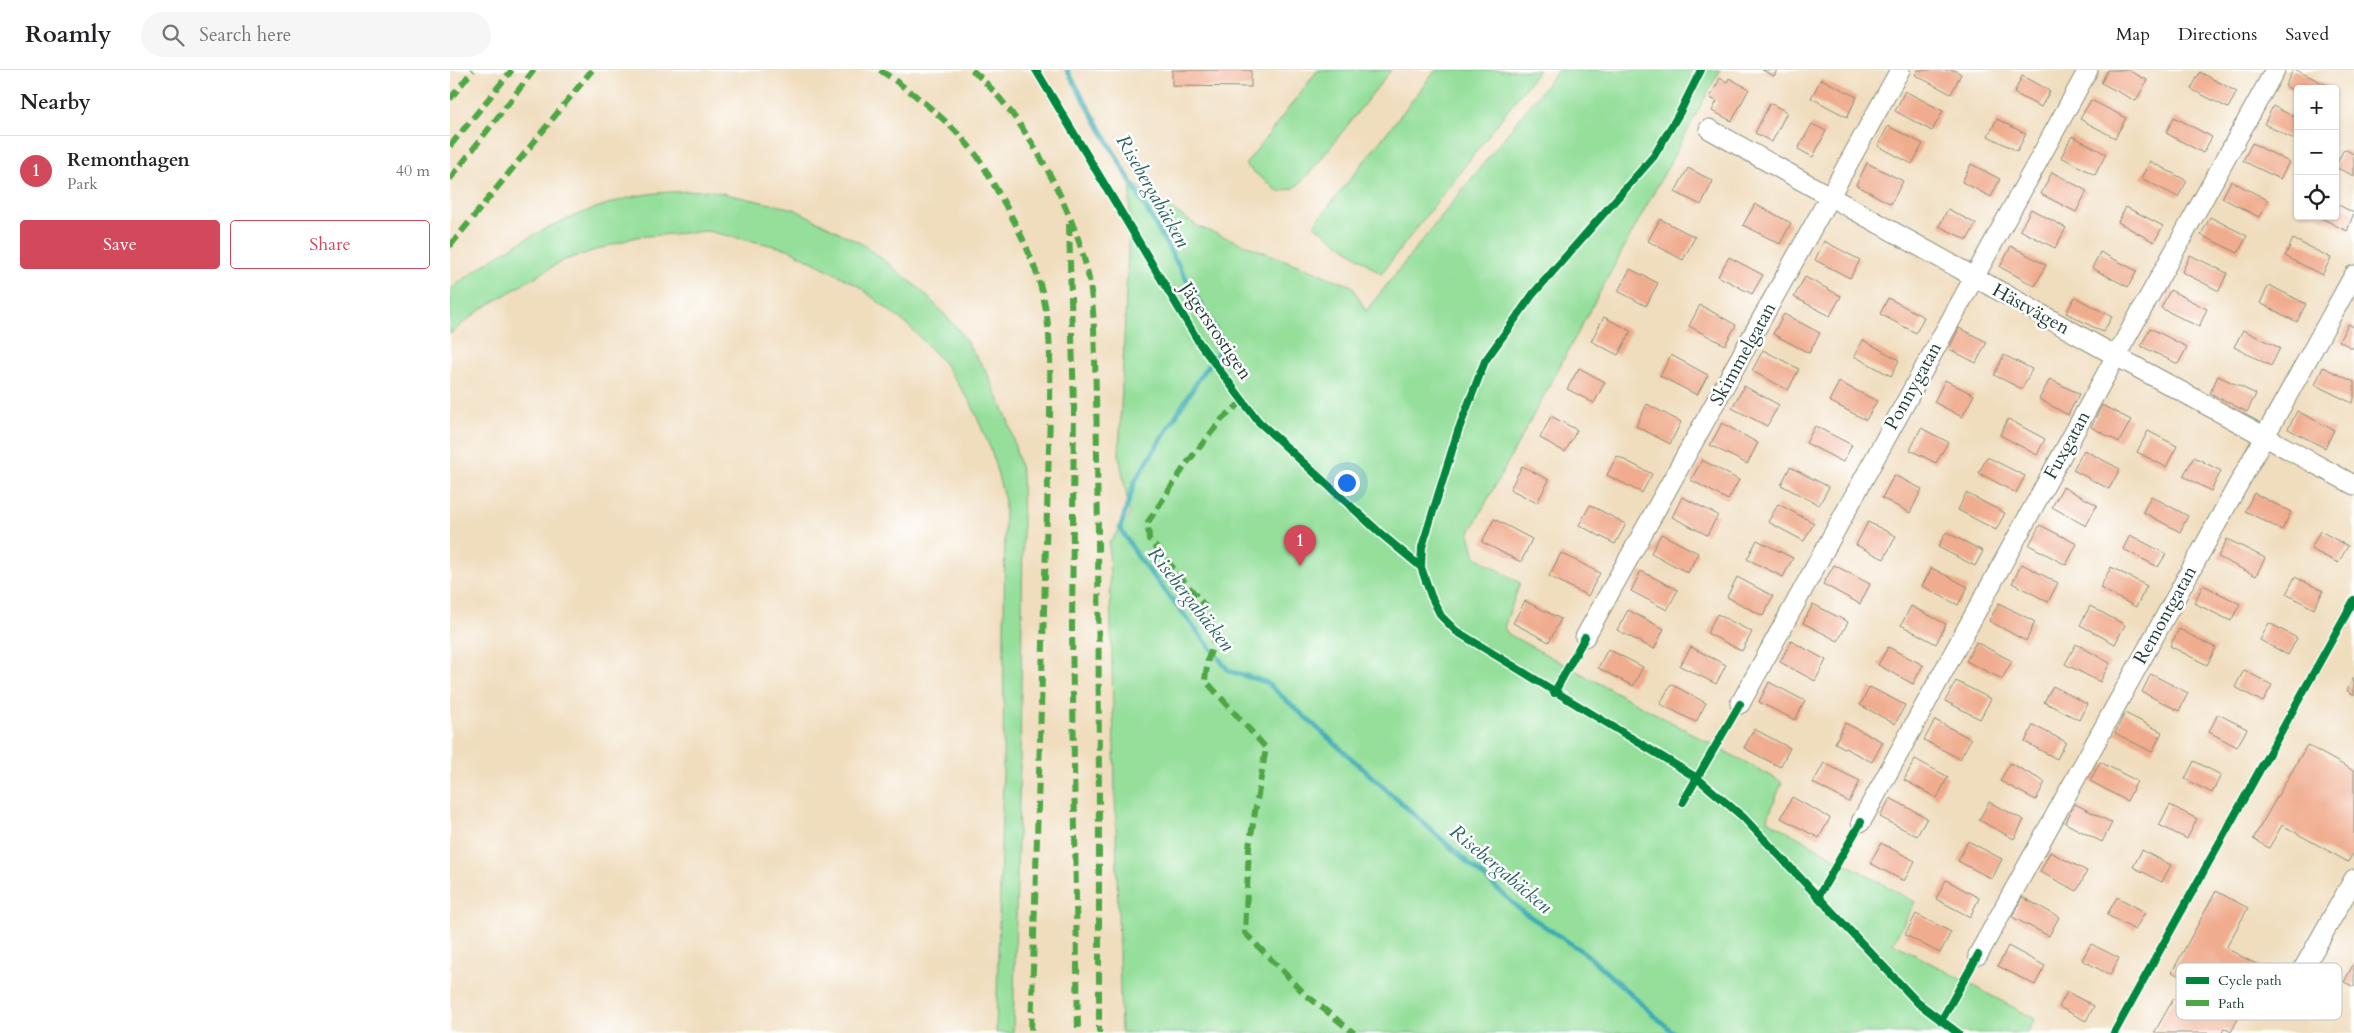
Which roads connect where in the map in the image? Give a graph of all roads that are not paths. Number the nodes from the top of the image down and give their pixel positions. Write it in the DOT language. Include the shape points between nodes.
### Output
graph roads {
  1 [pos="1900,70"];
  2 [pos="2088,70"];
  3 [pos="2275,70"];
  4 [pos="1709,129"];
  5 [pos="1831,196"];
  6 [pos="2354,275"];
  7 [pos="1973,277"];
  8 [pos="2116,356"];
  9 [pos="2263,436"];
  10 [pos="2354,486"];
  11 [pos="1585,637"];
  12 [pos="1740,704"];
  13 [pos="1861,822"];
  14 [pos="2354,879"];
  15 [pos="1978,955"];
  16 [pos="2307,963"];
  1 -- 5 [label="street, Skimmelgatan"];
  2 -- 7 [label="street, Ponnygatan"];
  3 -- 8 [label="street, Fuxgatan"];
  4 -- 5 [label="street, Hästvägen"];
  5 -- 7 [label="street, Hästvägen"];
  5 -- 11 [label="street, Skimmelgatan"];
  6 -- 9 [label="street, Remontgatan"];
  7 -- 8 [label="street, Hästvägen"];
  7 -- 12 [label="street, Ponnygatan"];
  8 -- 9 [label="street, Hästvägen"];
  8 -- 13 [label="street, Fuxgatan"];
  9 -- 10 [label="street, Hästvägen"];
  9 -- 15 [label="street, Remontgatan"];
  14 -- 16 [label="street"];
}
